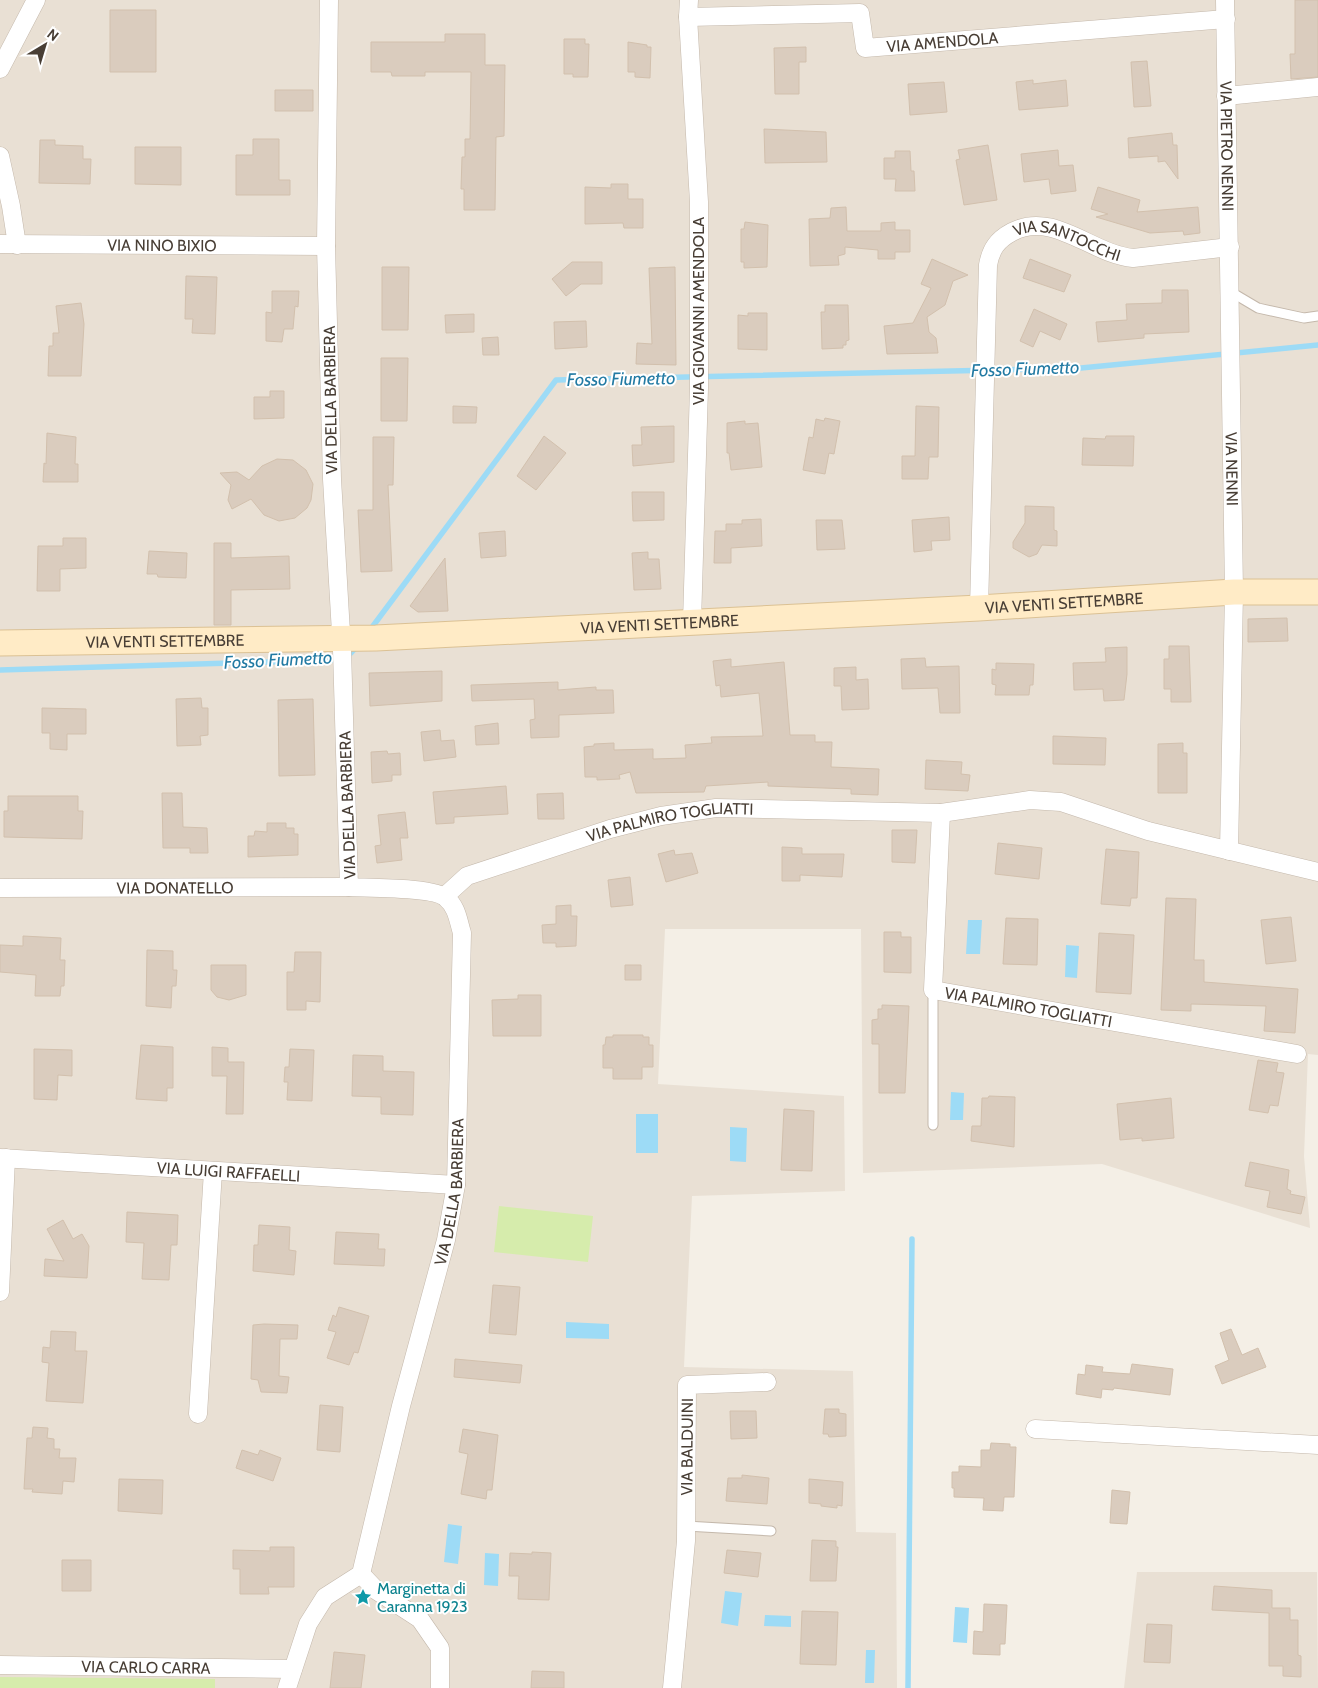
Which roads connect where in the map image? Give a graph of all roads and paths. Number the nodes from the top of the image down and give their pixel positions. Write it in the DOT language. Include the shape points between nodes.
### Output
graph roads {
  1 [pos="36,0"];
  2 [pos="329,0"];
  3 [pos="1226,0"];
  4 [pos="688,9"];
  5 [pos="1226,19"];
  6 [pos="0,69"];
  7 [pos="1318,87"];
  8 [pos="1226,96"];
  9 [pos="0,156"];
  10 [pos="8,245"];
  11 [pos="326,246"];
  12 [pos="1230,247"];
  13 [pos="1231,292"];
  14 [pos="1318,316"];
  15 [pos="1231,344"];
  16 [pos="1234,592"];
  17 [pos="1318,592"];
  18 [pos="979,608"];
  19 [pos="692,622"];
  20 [pos="354,641"];
  21 [pos="0,643"];
  22 [pos="941,813"];
  23 [pos="1229,850"];
  24 [pos="1318,872"];
  25 [pos="349,887"];
  26 [pos="0,888"];
  27 [pos="445,896"];
  28 [pos="934,990"];
  29 [pos="1297,1054"];
  30 [pos="933,1125"];
  31 [pos="3,1158"];
  32 [pos="213,1171"];
  33 [pos="456,1185"];
  34 [pos="0,1292"];
  35 [pos="767,1382"];
  36 [pos="198,1414"];
  37 [pos="1035,1429"];
  38 [pos="1318,1445"];
  39 [pos="686,1526"];
  40 [pos="771,1530"];
  41 [pos="361,1574"];
  42 [pos="0,1665"];
  43 [pos="293,1669"];
  44 [pos="287,1688"];
  45 [pos="440,1688"];
  46 [pos="672,1688"];
  1 -- 6 [label="street"];
  2 -- 11 [label="street, VIA DELLA BARBIERA"];
  3 -- 5 [label="street, VIA PIETRO NENNI"];
  4 -- 5 [label="street, VIA AMENDOLA" via="860,13 865,48"];
  4 -- 19 [label="street, VIA GIOVANNI AMENDOLA" via="698,202 698,388"];
  5 -- 8 [label="street, VIA PIETRO NENNI"];
  7 -- 8 [label="street"];
  8 -- 12 [label="street, VIA PIETRO NENNI"];
  9 -- 10 [label="street" via="11,206"];
  10 -- 11 [label="street, VIA NINO BIXIO"];
  11 -- 20 [label="street, VIA DELLA BARBIERA" via="332,479"];
  12 -- 13 [label="street, VIA PIETRO NENNI"];
  12 -- 18 [label="street, VIA SANTOCCHI" via="1126,257 1107,253 1053,227 1036,224 1005,235 990,252"];
  13 -- 14 [label="lane" via="1258,308 1304,318"];
  13 -- 15 [label="street, VIA PIETRO NENNI"];
  15 -- 16 [label="street, VIA NENNI"];
  16 -- 17 [label="street, VIA VENTI SETTEMBRE"];
  16 -- 18 [label="street, VIA VENTI SETTEMBRE"];
  16 -- 23 [label="street, VIA NENNI"];
  18 -- 19 [label="street, VIA VENTI SETTEMBRE"];
  19 -- 20 [label="street, VIA VENTI SETTEMBRE"];
  20 -- 21 [label="street, VIA VENTI SETTEMBRE"];
  20 -- 25 [label="street, VIA DELLA BARBIERA" via="343,673"];
  22 -- 23 [label="street, VIA PALMIRO TOGLIATTI" via="1030,800 1061,802 1148,831"];
  22 -- 27 [label="street, VIA PALMIRO TOGLIATTI" via="716,808 661,816 610,829 467,876"];
  22 -- 28 [label="street, VIA PALMIRO TOGLIATTI"];
  23 -- 24 [label="street, VIA PALMIRO TOGLIATTI"];
  25 -- 26 [label="street, VIA DONATELLO"];
  25 -- 27 [label="street, VIA DELLA BARBIERA" via="430,891"];
  27 -- 33 [label="street, VIA DELLA BARBIERA" via="456,909 462,933"];
  28 -- 29 [label="street, VIA PALMIRO TOGLIATTI"];
  28 -- 30 [label="lane"];
  31 -- 32 [label="street, VIA LUIGI RAFFAELLI"];
  31 -- 34 [label="street"];
  32 -- 33 [label="street, VIA LUIGI RAFFAELLI"];
  32 -- 36 [label="street"];
  33 -- 41 [label="street, VIA DELLA BARBIERA" via="446,1240 401,1406"];
  35 -- 39 [label="street, VIA BALDUINI" via="687,1385"];
  37 -- 38 [label="street"];
  39 -- 40 [label="lane"];
  39 -- 46 [label="street, VIA BALDUINI"];
  41 -- 43 [label="street" via="325,1596 308,1624"];
  41 -- 45 [label="street" via="377,1591 420,1619 440,1648"];
  42 -- 43 [label="street, VIA CARLO CARRA"];
  43 -- 44 [label="street"];
}
